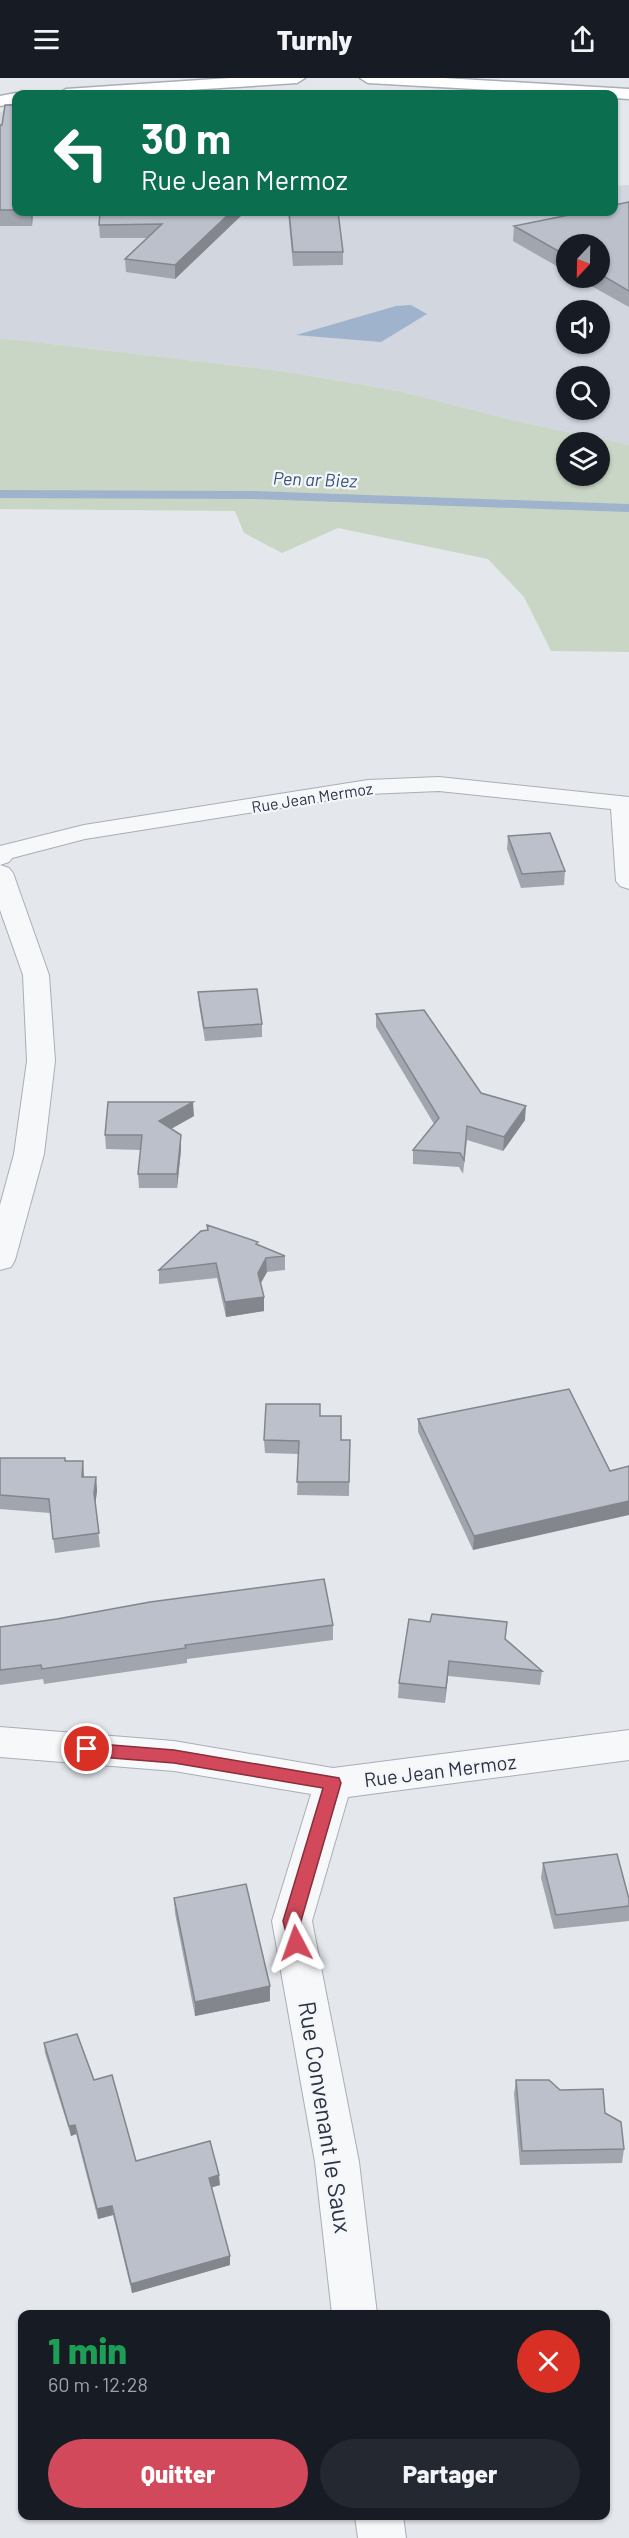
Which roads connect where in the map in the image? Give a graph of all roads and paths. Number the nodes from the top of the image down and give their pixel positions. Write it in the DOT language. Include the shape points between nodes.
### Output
graph roads {
  1 [pos="297,78"];
  2 [pos="368,78"];
  3 [pos="124,90"];
  4 [pos="564,90"];
  5 [pos="626,803"];
  6 [pos="0,857"];
  7 [pos="0,873"];
  8 [pos="629,881"];
  9 [pos="0,1260"];
  10 [pos="0,1742"];
  11 [pos="629,1745"];
  12 [pos="333,1783"];
  13 [pos="355,2310"];
  14 [pos="380,2520"];
  15 [pos="382,2538"];
  1 -- 3 [label="main road"];
  2 -- 4 [label="main road"];
  5 -- 6 [label="street, Rue Jean Mermoz" via="439,784 368,787 84,832"];
  5 -- 8 [label="street"];
  7 -- 9 [label="street" via="36,975 41,1061 29,1154"];
  10 -- 12 [label="street, Rue Jean Mermoz" via="174,1756"];
  11 -- 12 [label="street, Rue Jean Mermoz"];
  12 -- 13 [label="street, Rue Convenant le Saux" via="292,1921 337,2162"];
  14 -- 15 [label="street"];
}
